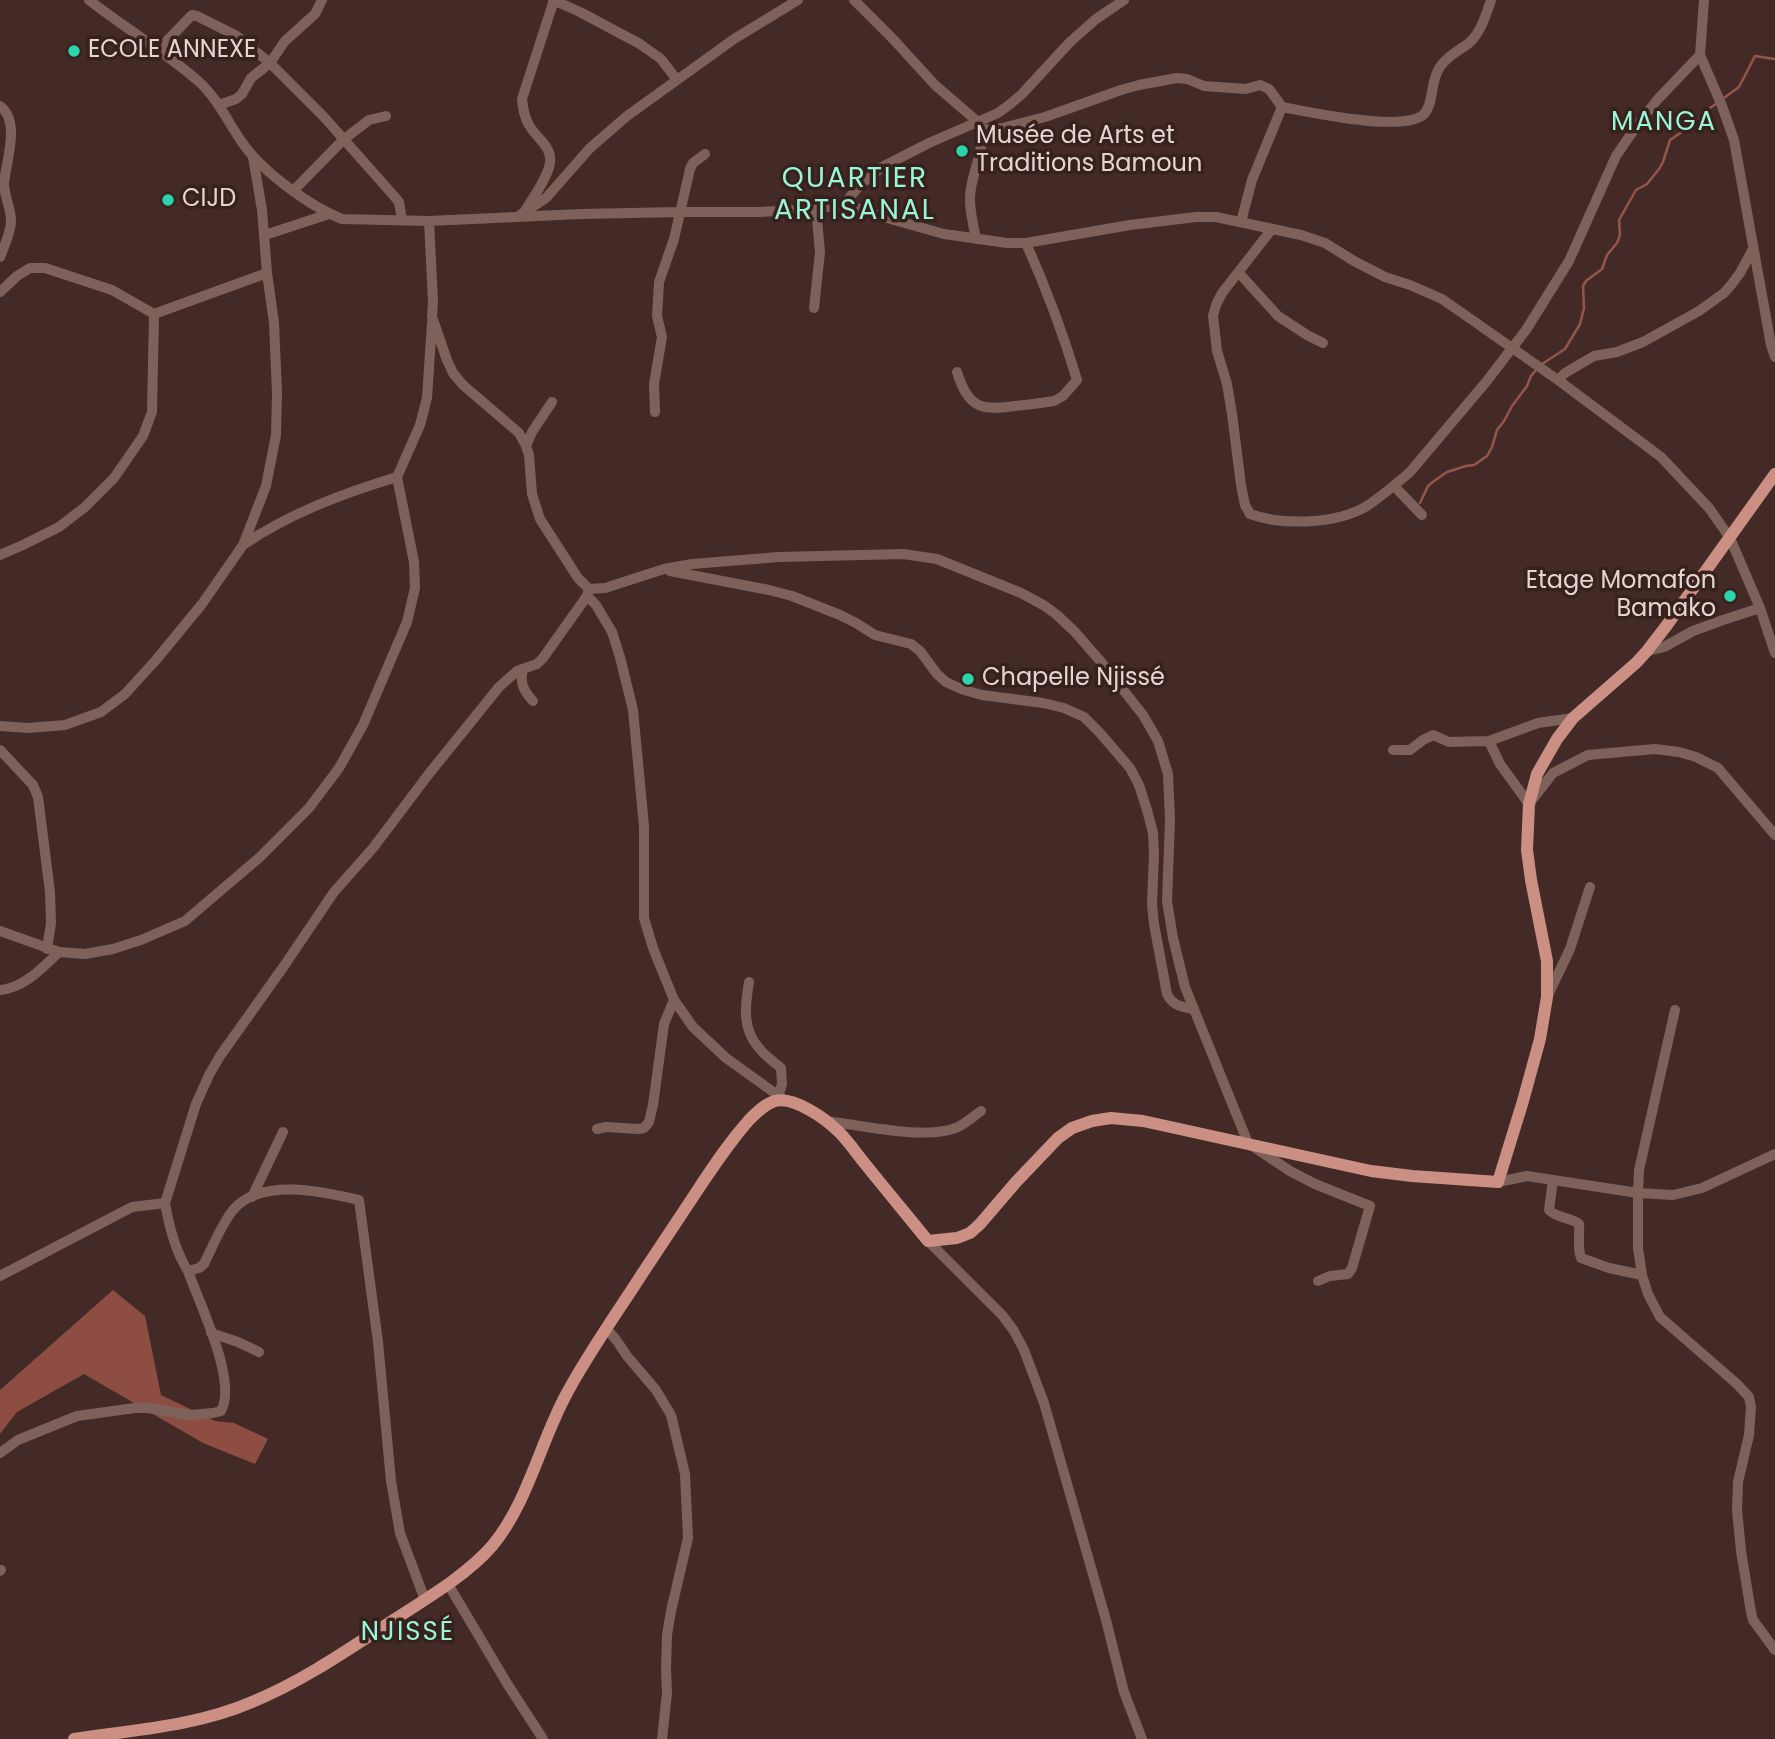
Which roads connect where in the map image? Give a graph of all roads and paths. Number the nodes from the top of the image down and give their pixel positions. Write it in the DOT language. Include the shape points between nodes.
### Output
graph roads {
  1 [pos="89,0"];
  2 [pos="322,0"];
  3 [pos="554,0"];
  4 [pos="798,0"];
  5 [pos="854,0"];
  6 [pos="1124,0"];
  7 [pos="1491,0"];
  8 [pos="1704,0"];
  9 [pos="158,50"];
  10 [pos="1700,55"];
  11 [pos="270,62"];
  12 [pos="677,80"];
  13 [pos="219,105"];
  14 [pos="0,106"];
  15 [pos="1282,107"];
  16 [pos="386,116"];
  17 [pos="980,126"];
  18 [pos="343,140"];
  19 [pos="705,154"];
  20 [pos="253,157"];
  21 [pos="294,190"];
  22 [pos="844,204"];
  23 [pos="816,209"];
  24 [pos="679,212"];
  25 [pos="329,214"];
  26 [pos="522,214"];
  27 [pos="402,220"];
  28 [pos="429,221"];
  29 [pos="1241,222"];
  30 [pos="1272,229"];
  31 [pos="265,235"];
  32 [pos="976,239"];
  33 [pos="1026,243"];
  34 [pos="1753,249"];
  35 [pos="0,257"];
  36 [pos="267,273"];
  37 [pos="1239,273"];
  38 [pos="0,292"];
  39 [pos="814,308"];
  40 [pos="154,314"];
  41 [pos="432,317"];
  42 [pos="1323,343"];
  43 [pos="1513,349"];
  44 [pos="1775,357"];
  45 [pos="957,372"];
  46 [pos="1558,380"];
  47 [pos="552,402"];
  48 [pos="655,412"];
  49 [pos="526,446"];
  50 [pos="1775,474"];
  51 [pos="397,477"];
  52 [pos="1394,486"];
  53 [pos="1422,514"];
  54 [pos="1730,537"];
  55 [pos="243,545"];
  56 [pos="0,555"];
  57 [pos="664,569"];
  58 [pos="588,593"];
  59 [pos="1760,608"];
  60 [pos="1770,620"];
  61 [pos="1647,650"];
  62 [pos="1775,653"];
  63 [pos="523,669"];
  64 [pos="533,701"];
  65 [pos="1573,718"];
  66 [pos="0,726"];
  67 [pos="1489,741"];
  68 [pos="0,750"];
  69 [pos="1392,750"];
  70 [pos="1529,804"];
  71 [pos="1775,835"];
  72 [pos="1590,887"];
  73 [pos="0,931"];
  74 [pos="47,949"];
  75 [pos="59,953"];
  76 [pos="749,982"];
  77 [pos="0,990"];
  78 [pos="1547,997"];
  79 [pos="674,1000"];
  80 [pos="1194,1009"];
  81 [pos="1675,1010"];
  82 [pos="783,1097"];
  83 [pos="981,1111"];
  84 [pos="826,1121"];
  85 [pos="597,1129"];
  86 [pos="283,1132"];
  87 [pos="1248,1143"];
  88 [pos="1775,1154"];
  89 [pos="1553,1180"];
  90 [pos="1498,1182"];
  91 [pos="1637,1193"];
  92 [pos="252,1197"];
  93 [pos="165,1203"];
  94 [pos="928,1241"];
  95 [pos="188,1271"];
  96 [pos="1642,1275"];
  97 [pos="0,1276"];
  98 [pos="1318,1280"];
  99 [pos="607,1329"];
  100 [pos="211,1333"];
  101 [pos="259,1352"];
  102 [pos="0,1454"];
  103 [pos="448,1584"];
  104 [pos="425,1600"];
  105 [pos="1775,1650"];
  106 [pos="74,1739"];
  107 [pos="543,1739"];
  108 [pos="662,1739"];
  109 [pos="1142,1739"];
  1 -- 9 [label="street"];
  2 -- 11 [label="street" via="315,14"];
  3 -- 12 [label="street" via="640,44 661,59"];
  3 -- 26 [label="street" via="522,99 529,127 551,161"];
  4 -- 12 [label="street"];
  5 -- 17 [label="street"];
  6 -- 17 [label="street" via="1096,19 1022,94"];
  7 -- 15 [label="street" via="1475,37 1440,67 1425,113 1413,120 1366,121"];
  8 -- 10 [label="street"];
  9 -- 11 [label="street" via="192,15 237,36"];
  9 -- 13 [label="street" via="197,80"];
  10 -- 34 [label="street" via="1734,140"];
  10 -- 43 [label="street" via="1658,99 1616,156 1569,261"];
  11 -- 13 [label="street" via="251,78 242,94"];
  11 -- 18 [label="street"];
  12 -- 26 [label="street" via="627,116 546,198"];
  13 -- 20 [label="street"];
  14 -- 35 [label="street" via="10,120 4,184 11,220"];
  15 -- 17 [label="street" via="1269,89 1260,85 1245,89 1204,86 1177,78 1121,90 1002,128"];
  15 -- 29 [label="street" via="1252,180"];
  16 -- 18 [label="street" via="369,120"];
  17 -- 22 [label="street" via="929,143 882,167"];
  17 -- 32 [label="street" via="981,155 970,200"];
  18 -- 21 [label="street"];
  18 -- 27 [label="street" via="399,202"];
  19 -- 24 [label="street" via="690,169"];
  20 -- 21 [label="street"];
  20 -- 31 [label="street"];
  21 -- 25 [label="street"];
  22 -- 23 [label="street"];
  22 -- 32 [label="street"];
  23 -- 24 [label="street"];
  23 -- 39 [label="street" via="820,252"];
  24 -- 26 [label="street"];
  24 -- 48 [label="street" via="659,282 657,316 662,337 654,384"];
  25 -- 27 [label="street" via="342,219"];
  25 -- 31 [label="street"];
  26 -- 28 [label="street"];
  27 -- 28 [label="street"];
  28 -- 41 [label="street"];
  29 -- 30 [label="street"];
  29 -- 33 [label="street" via="1196,217"];
  30 -- 37 [label="street"];
  30 -- 43 [label="street" via="1325,243 1374,271 1428,292"];
  31 -- 36 [label="street"];
  32 -- 33 [label="street"];
  33 -- 45 [label="street" via="1077,380 1054,401 990,409 968,396"];
  34 -- 44 [label="street"];
  34 -- 46 [label="street" via="1731,285 1699,311 1643,342 1594,356"];
  36 -- 40 [label="street"];
  36 -- 55 [label="street" via="274,323 276,435 265,486"];
  37 -- 42 [label="street" via="1278,316"];
  37 -- 52 [label="street" via="1216,305 1213,331 1250,514 1295,521 1337,518 1367,506"];
  38 -- 40 [label="street" via="30,268 45,268 112,290"];
  40 -- 56 [label="street" via="152,412 143,436 114,478 85,507 59,527"];
  41 -- 49 [label="street" via="453,373 514,429"];
  41 -- 51 [label="street" via="427,398"];
  43 -- 46 [label="street"];
  43 -- 52 [label="street"];
  46 -- 54 [label="street" via="1667,462"];
  47 -- 49 [label="street"];
  49 -- 58 [label="street" via="540,519"];
  50 -- 54 [label="main road"];
  51 -- 55 [label="street" via="329,500"];
  51 -- 75 [label="street" via="415,588 398,645 339,768 309,808 260,857 185,921 113,949"];
  52 -- 53 [label="street"];
  54 -- 59 [label="street"];
  54 -- 61 [label="main road"];
  55 -- 66 [label="street" via="156,660 102,712 65,725"];
  57 -- 58 [label="street"];
  57 -- 80 [label="street" via="792,596 875,635 911,644 937,674 961,689 1054,705 1084,718 1130,768 1139,785 1153,833 1152,904 1167,994 1178,1006"];
  57 -- 80 [label="street" via="779,557 923,556 1021,593 1057,615 1102,663 1158,741 1170,798 1167,901"];
  58 -- 63 [label="street" via="543,658"];
  58 -- 79 [label="street" via="612,632 633,710 644,826 644,918"];
  59 -- 60 [label="street"];
  59 -- 61 [label="street"];
  60 -- 62 [label="street"];
  61 -- 65 [label="main road"];
  63 -- 64 [label="street" via="522,684"];
  63 -- 93 [label="street" via="499,687 334,892 220,1056 196,1104"];
  65 -- 67 [label="street" via="1538,723"];
  65 -- 70 [label="main road" via="1542,764"];
  67 -- 69 [label="street" via="1449,742 1433,735 1410,750"];
  67 -- 70 [label="street"];
  68 -- 74 [label="street" via="33,785 38,797 50,892"];
  70 -- 71 [label="street" via="1553,772 1588,755 1655,749 1679,752 1718,768"];
  70 -- 78 [label="main road" via="1528,850 1547,961"];
  72 -- 78 [label="street" via="1570,949"];
  73 -- 74 [label="street"];
  74 -- 75 [label="street"];
  75 -- 77 [label="street" via="14,988"];
  76 -- 82 [label="street" via="746,1022 760,1049 781,1068"];
  78 -- 90 [label="main road" via="1540,1039"];
  79 -- 82 [label="street" via="693,1027 726,1058"];
  79 -- 85 [label="street" via="664,1024 649,1122 639,1129"];
  80 -- 87 [label="street"];
  81 -- 91 [label="street"];
  82 -- 84 [label="main road"];
  82 -- 99 [label="main road" via="765,1106 711,1170"];
  83 -- 84 [label="street" via="942,1132"];
  84 -- 94 [label="main road"];
  86 -- 92 [label="street"];
  87 -- 90 [label="main road" via="1371,1171"];
  87 -- 94 [label="main road" via="1143,1121 1092,1121 1058,1138 970,1233"];
  87 -- 98 [label="street" via="1290,1171 1370,1206 1348,1274"];
  88 -- 91 [label="street" via="1681,1194"];
  89 -- 90 [label="street" via="1527,1176"];
  89 -- 91 [label="street"];
  89 -- 96 [label="street" via="1549,1210 1577,1222 1581,1258"];
  91 -- 96 [label="street"];
  92 -- 95 [label="street" via="233,1210 204,1264"];
  92 -- 104 [label="street" via="291,1189 359,1200 391,1481 400,1533"];
  93 -- 95 [label="street" via="172,1236"];
  93 -- 97 [label="street" via="132,1207"];
  94 -- 109 [label="street" via="1003,1316 1024,1350 1048,1414 1124,1692"];
  95 -- 100 [label="street"];
  96 -- 105 [label="street" via="1660,1317 1749,1396 1749,1435 1738,1482 1741,1551 1751,1612"];
  99 -- 103 [label="main road" via="568,1391 500,1534"];
  99 -- 108 [label="street" via="671,1415 685,1474 688,1538 667,1635"];
  100 -- 101 [label="street"];
  100 -- 102 [label="street" via="225,1372 221,1411 190,1416 135,1408 77,1416 18,1440"];
  103 -- 104 [label="main road"];
  103 -- 107 [label="street"];
  104 -- 106 [label="main road" via="311,1672 251,1703 197,1720"];
}
